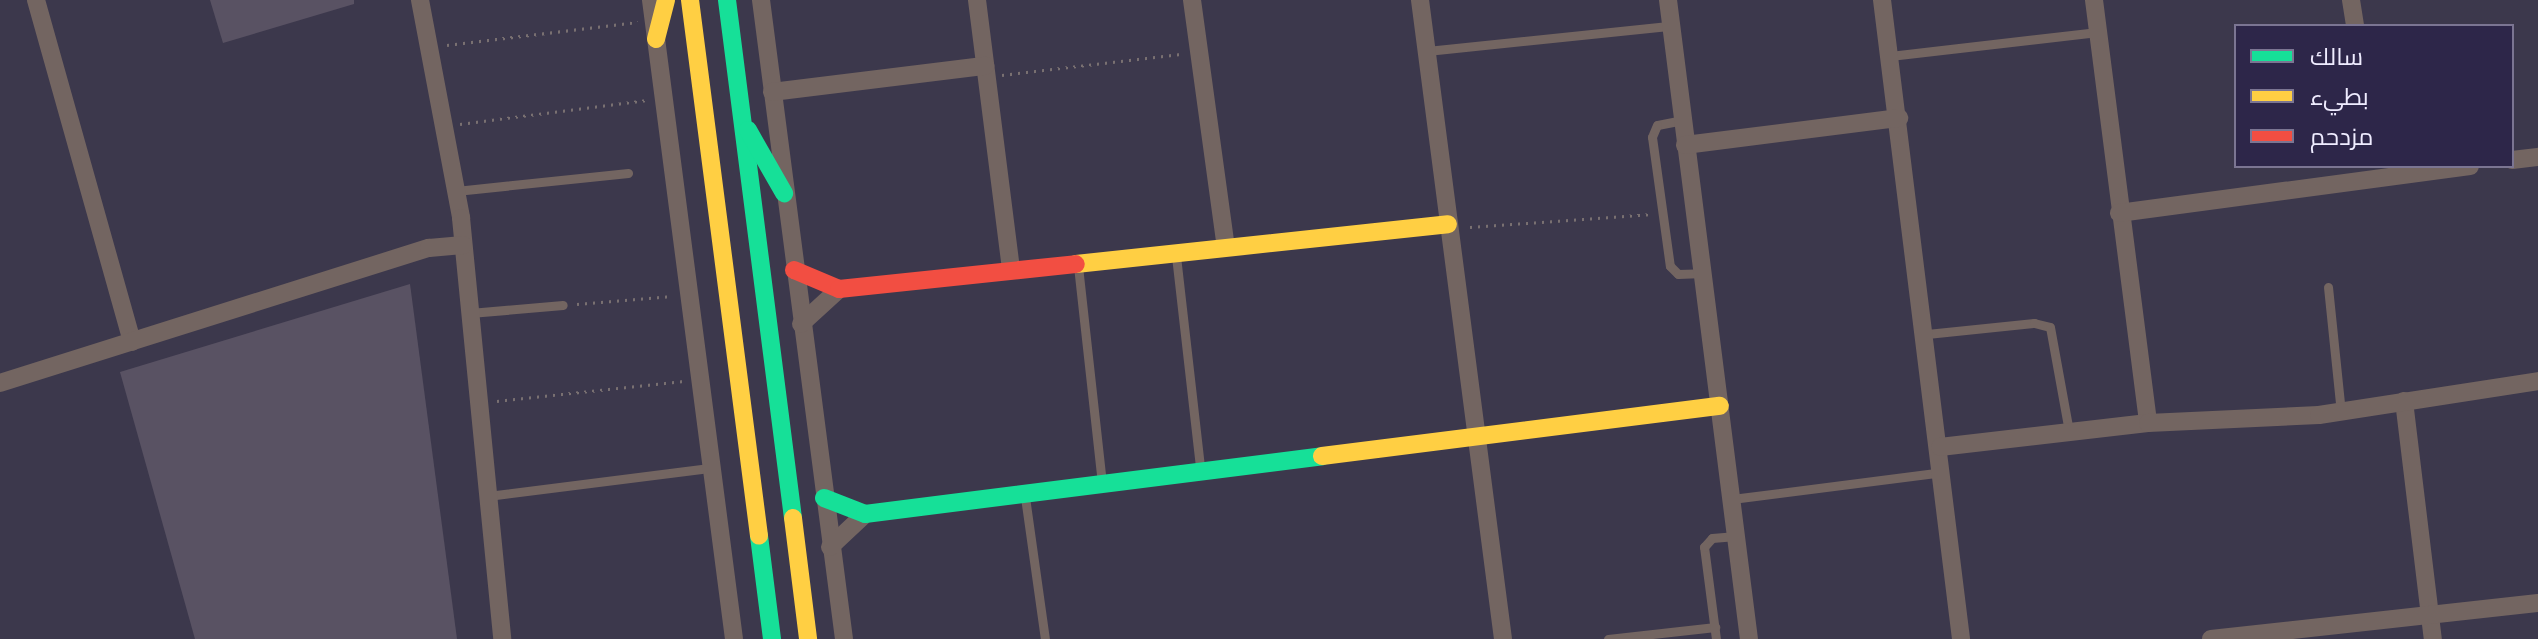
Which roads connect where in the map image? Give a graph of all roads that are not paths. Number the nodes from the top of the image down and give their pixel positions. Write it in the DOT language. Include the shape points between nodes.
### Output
graph roads {
  1 [pos="36,0"];
  2 [pos="420,0"];
  3 [pos="651,0"];
  4 [pos="666,0"];
  5 [pos="690,0"];
  6 [pos="727,0"];
  7 [pos="761,0"];
  8 [pos="977,0"];
  9 [pos="1192,0"];
  10 [pos="1420,0"];
  11 [pos="1668,0"];
  12 [pos="1882,0"];
  13 [pos="2094,0"];
  14 [pos="2351,0"];
  15 [pos="2355,24"];
  16 [pos="1671,26"];
  17 [pos="655,30"];
  18 [pos="2098,32"];
  19 [pos="1427,51"];
  20 [pos="1890,56"];
  21 [pos="986,71"];
  22 [pos="772,92"];
  23 [pos="1899,118"];
  24 [pos="742,119"];
  25 [pos="1683,120"];
  26 [pos="1685,145"];
  27 [pos="2538,157"];
  28 [pos="2514,160"];
  29 [pos="2439,168"];
  30 [pos="2376,172"];
  31 [pos="628,173"];
  32 [pos="456,191"];
  33 [pos="784,193"];
  34 [pos="2119,213"];
  35 [pos="1448,227"];
  36 [pos="463,245"];
  37 [pos="1226,247"];
  38 [pos="1176,253"];
  39 [pos="1078,263"];
  40 [pos="794,270"];
  41 [pos="1011,270"];
  42 [pos="1703,273"];
  43 [pos="2328,287"];
  44 [pos="839,289"];
  45 [pos="563,305"];
  46 [pos="469,313"];
  47 [pos="801,324"];
  48 [pos="1927,334"];
  49 [pos="132,342"];
  50 [pos="2538,381"];
  51 [pos="0,383"];
  52 [pos="2404,401"];
  53 [pos="1720,406"];
  54 [pos="2341,413"];
  55 [pos="2148,423"];
  56 [pos="2069,432"];
  57 [pos="1475,440"];
  58 [pos="1940,447"];
  59 [pos="711,468"];
  60 [pos="1943,472"];
  61 [pos="1200,473"];
  62 [pos="1102,485"];
  63 [pos="1025,494"];
  64 [pos="488,496"];
  65 [pos="824,498"];
  66 [pos="1732,499"];
  67 [pos="865,514"];
  68 [pos="1736,536"];
  69 [pos="830,547"];
  70 [pos="2538,603"];
  71 [pos="2431,616"];
  72 [pos="1715,627"];
  73 [pos="731,636"];
  74 [pos="502,639"];
  75 [pos="772,639"];
  76 [pos="808,639"];
  77 [pos="844,639"];
  78 [pos="1045,639"];
  79 [pos="1503,639"];
  80 [pos="1608,639"];
  81 [pos="1716,639"];
  82 [pos="1749,639"];
  83 [pos="1961,639"];
  84 [pos="2211,639"];
  85 [pos="2433,639"];
  1 -- 49 [label="street"];
  2 -- 32 [label="street"];
  3 -- 17 [label="street"];
  4 -- 17 [label="street"];
  5 -- 75 [label="street"];
  6 -- 24 [label="street"];
  7 -- 22 [label="street"];
  8 -- 21 [label="street"];
  9 -- 37 [label="street"];
  10 -- 19 [label="street"];
  11 -- 16 [label="street"];
  12 -- 20 [label="street"];
  13 -- 18 [label="street"];
  14 -- 15 [label="street"];
  16 -- 19 [label="lane"];
  16 -- 25 [label="street"];
  17 -- 59 [label="street"];
  18 -- 20 [label="lane"];
  18 -- 34 [label="street"];
  19 -- 35 [label="street"];
  20 -- 23 [label="street"];
  21 -- 22 [label="street"];
  21 -- 41 [label="street"];
  22 -- 33 [label="street"];
  23 -- 26 [label="street"];
  23 -- 48 [label="street"];
  24 -- 33 [label="street"];
  24 -- 76 [label="street"];
  25 -- 26 [label="street"];
  25 -- 42 [label="lane" via="1657,125 1652,132 1662,213 1670,266 1678,274"];
  26 -- 42 [label="street"];
  27 -- 28 [label="street"];
  29 -- 30 [label="street"];
  30 -- 34 [label="street"];
  31 -- 32 [label="lane"];
  32 -- 36 [label="street"];
  33 -- 40 [label="street"];
  34 -- 55 [label="street"];
  35 -- 37 [label="street"];
  35 -- 57 [label="street"];
  36 -- 46 [label="street"];
  36 -- 49 [label="street" via="429,248"];
  37 -- 38 [label="street"];
  38 -- 39 [label="street"];
  38 -- 61 [label="lane"];
  39 -- 41 [label="street"];
  39 -- 62 [label="lane"];
  40 -- 44 [label="street"];
  40 -- 47 [label="street"];
  41 -- 44 [label="street"];
  42 -- 53 [label="street"];
  43 -- 54 [label="lane"];
  44 -- 47 [label="street"];
  45 -- 46 [label="lane"];
  46 -- 64 [label="street"];
  47 -- 65 [label="street"];
  48 -- 56 [label="lane" via="2034,323 2050,327"];
  48 -- 58 [label="street"];
  49 -- 51 [label="street"];
  50 -- 52 [label="street"];
  52 -- 54 [label="street"];
  52 -- 71 [label="street"];
  53 -- 57 [label="street"];
  53 -- 66 [label="street"];
  54 -- 55 [label="street"];
  55 -- 56 [label="street"];
  56 -- 58 [label="street"];
  57 -- 61 [label="street"];
  57 -- 79 [label="street"];
  58 -- 60 [label="street"];
  59 -- 64 [label="lane"];
  59 -- 73 [label="street"];
  60 -- 66 [label="lane"];
  60 -- 83 [label="street"];
  61 -- 62 [label="street"];
  62 -- 63 [label="street"];
  63 -- 67 [label="street"];
  63 -- 78 [label="lane"];
  64 -- 74 [label="street"];
  65 -- 67 [label="street" via="838,509"];
  65 -- 69 [label="street"];
  66 -- 68 [label="street"];
  67 -- 69 [label="street"];
  68 -- 72 [label="lane" via="1712,538 1704,547"];
  68 -- 82 [label="street"];
  69 -- 77 [label="street"];
  70 -- 71 [label="street"];
  71 -- 84 [label="street"];
  71 -- 85 [label="street"];
  72 -- 80 [label="lane"];
  72 -- 81 [label="lane"];
}
